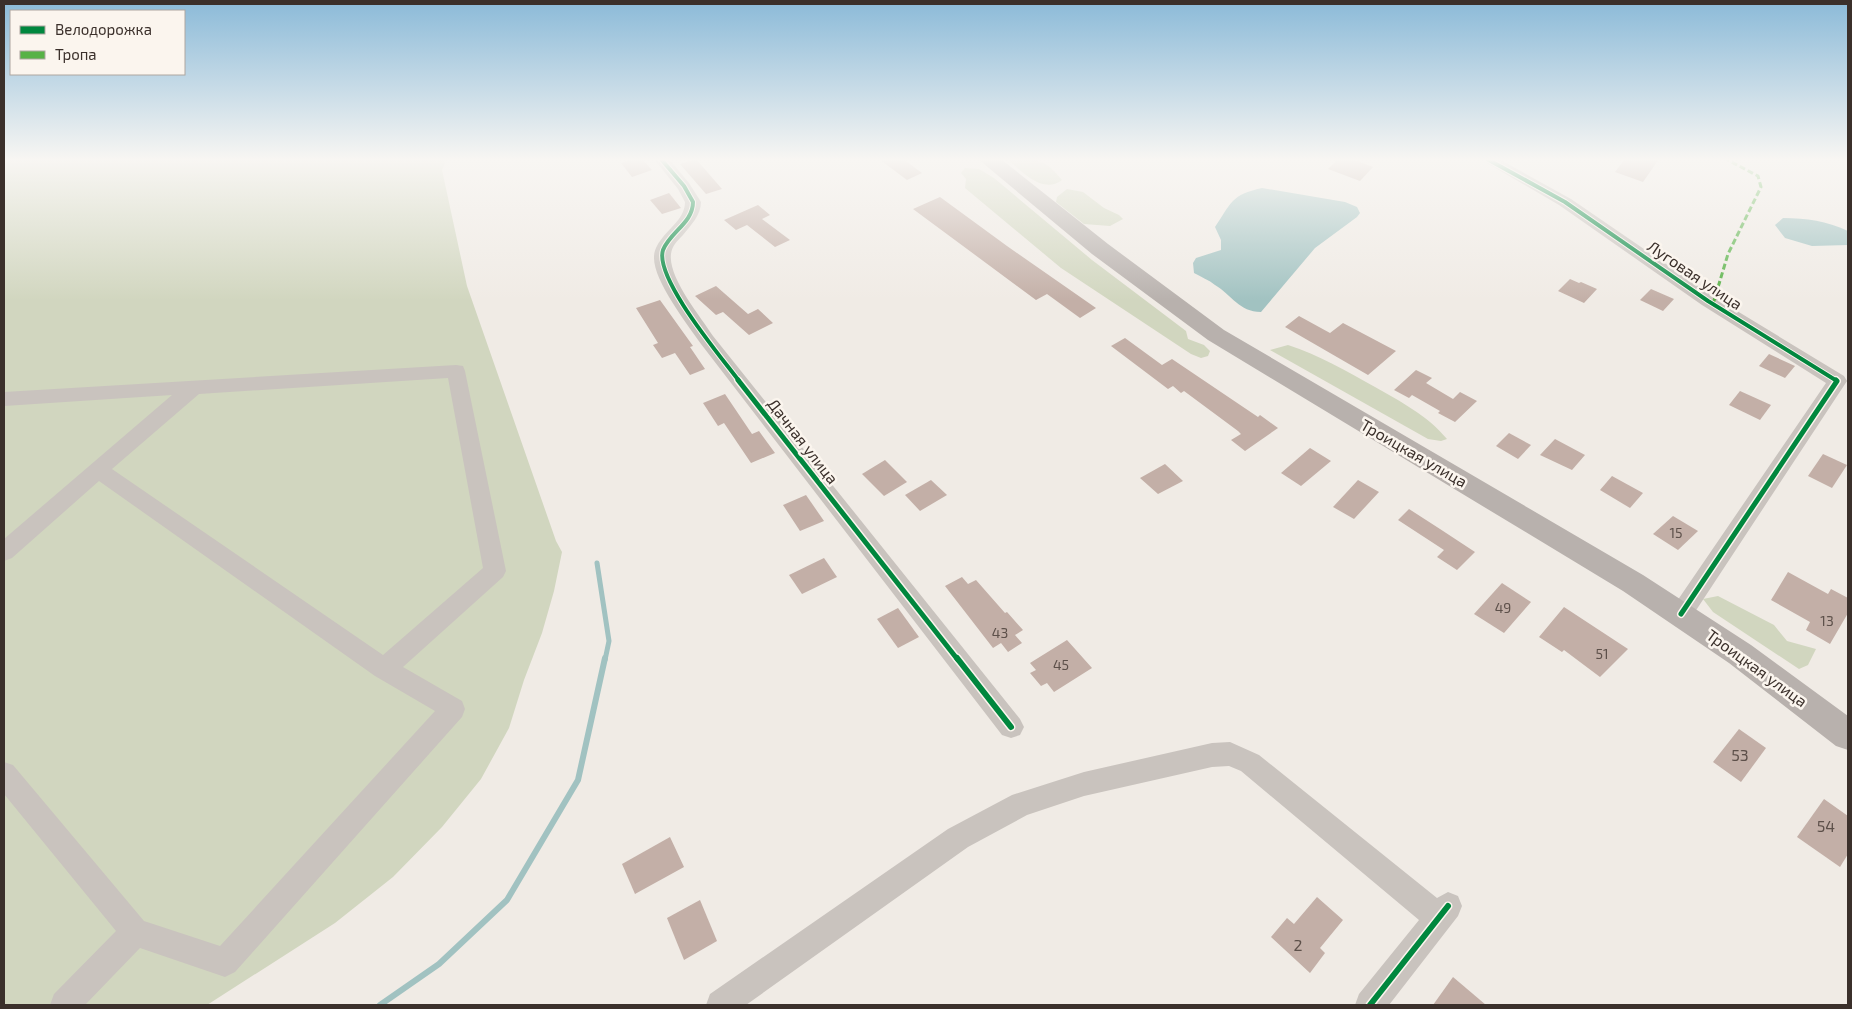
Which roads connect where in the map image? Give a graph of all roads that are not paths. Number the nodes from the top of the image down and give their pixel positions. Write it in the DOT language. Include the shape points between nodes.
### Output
graph roads {
  1 [pos="693,206"];
  2 [pos="1047,206"];
  3 [pos="1571,206"];
  4 [pos="194,387"];
  5 [pos="4,399"];
  6 [pos="98,470"];
  7 [pos="4,552"];
  8 [pos="1681,614"];
  9 [pos="384,669"];
  10 [pos="1011,727"];
  11 [pos="1848,734"];
  12 [pos="4,774"];
  13 [pos="135,932"];
  14 [pos="64,1005"];
  15 [pos="721,1005"];
  16 [pos="1370,1005"];
  1 -- 10 [label="street, Дачная улица" via="662,254 663,267 680,300"];
  2 -- 8 [label="main road, Троицкая улица" via="1216,334"];
  3 -- 8 [label="street, Луговая улица" via="1708,301 1838,381"];
  4 -- 5 [label="street"];
  4 -- 6 [label="street"];
  4 -- 9 [label="street" via="456,371 495,572"];
  6 -- 7 [label="street"];
  6 -- 9 [label="street"];
  8 -- 11 [label="main road, Троицкая улица"];
  9 -- 13 [label="street" via="453,709 224,962"];
  12 -- 13 [label="street"];
  13 -- 14 [label="street"];
  15 -- 16 [label="street" via="958,838 1020,804 1084,784 1212,755 1230,754 1250,763 1444,912"];
}
